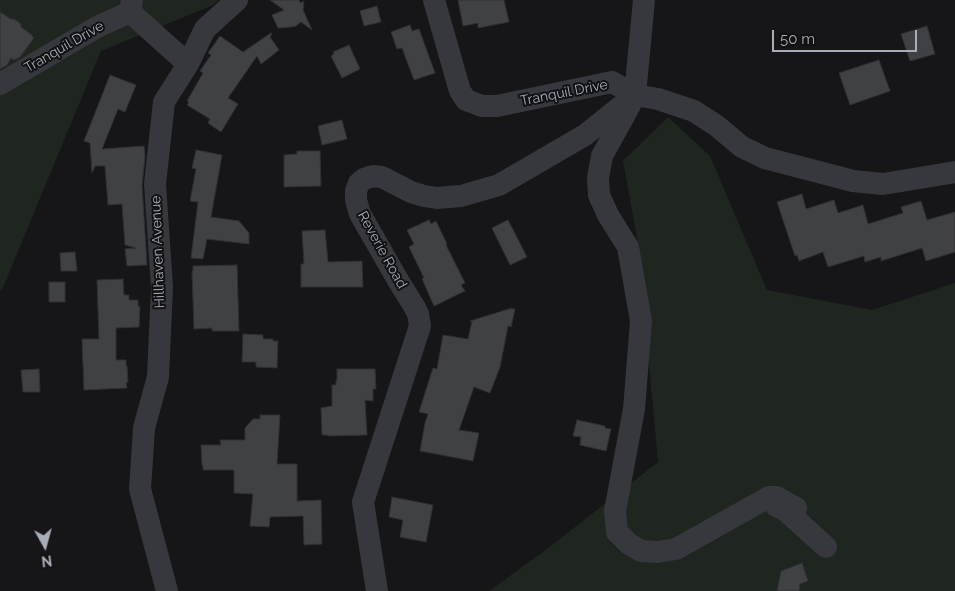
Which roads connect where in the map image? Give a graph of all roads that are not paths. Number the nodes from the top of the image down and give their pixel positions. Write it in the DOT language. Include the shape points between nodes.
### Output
graph roads {
  1 [pos="237,0"];
  2 [pos="434,0"];
  3 [pos="644,0"];
  4 [pos="131,6"];
  5 [pos="188,64"];
  6 [pos="0,84"];
  7 [pos="635,95"];
  8 [pos="955,172"];
  9 [pos="763,500"];
  10 [pos="796,508"];
  11 [pos="826,547"];
  12 [pos="167,591"];
  13 [pos="377,591"];
  1 -- 5 [label="street" via="205,29"];
  2 -- 7 [label="street, Tranquil Drive" via="460,91 466,100 482,106 497,106 612,82"];
  3 -- 7 [label="street"];
  4 -- 5 [label="street"];
  4 -- 6 [label="street, Tranquil Drive"];
  5 -- 12 [label="street, Hillhaven Avenue" via="164,102 155,184 162,287 158,377 144,428 140,489"];
  7 -- 8 [label="street, Tranquil Drive" via="694,111 742,147 765,158 853,181 883,184"];
  7 -- 9 [label="street" via="602,156 598,178 599,195 628,247 641,322 634,409 615,511 617,532 641,551 676,548"];
  7 -- 13 [label="street, Reverie Road" via="585,135 499,185 461,196 437,198 411,192 382,177 374,176 359,183 356,200 360,214 414,306 420,326 363,502"];
  9 -- 10 [label="street" via="776,497"];
  9 -- 11 [label="street" via="785,510"];
}
